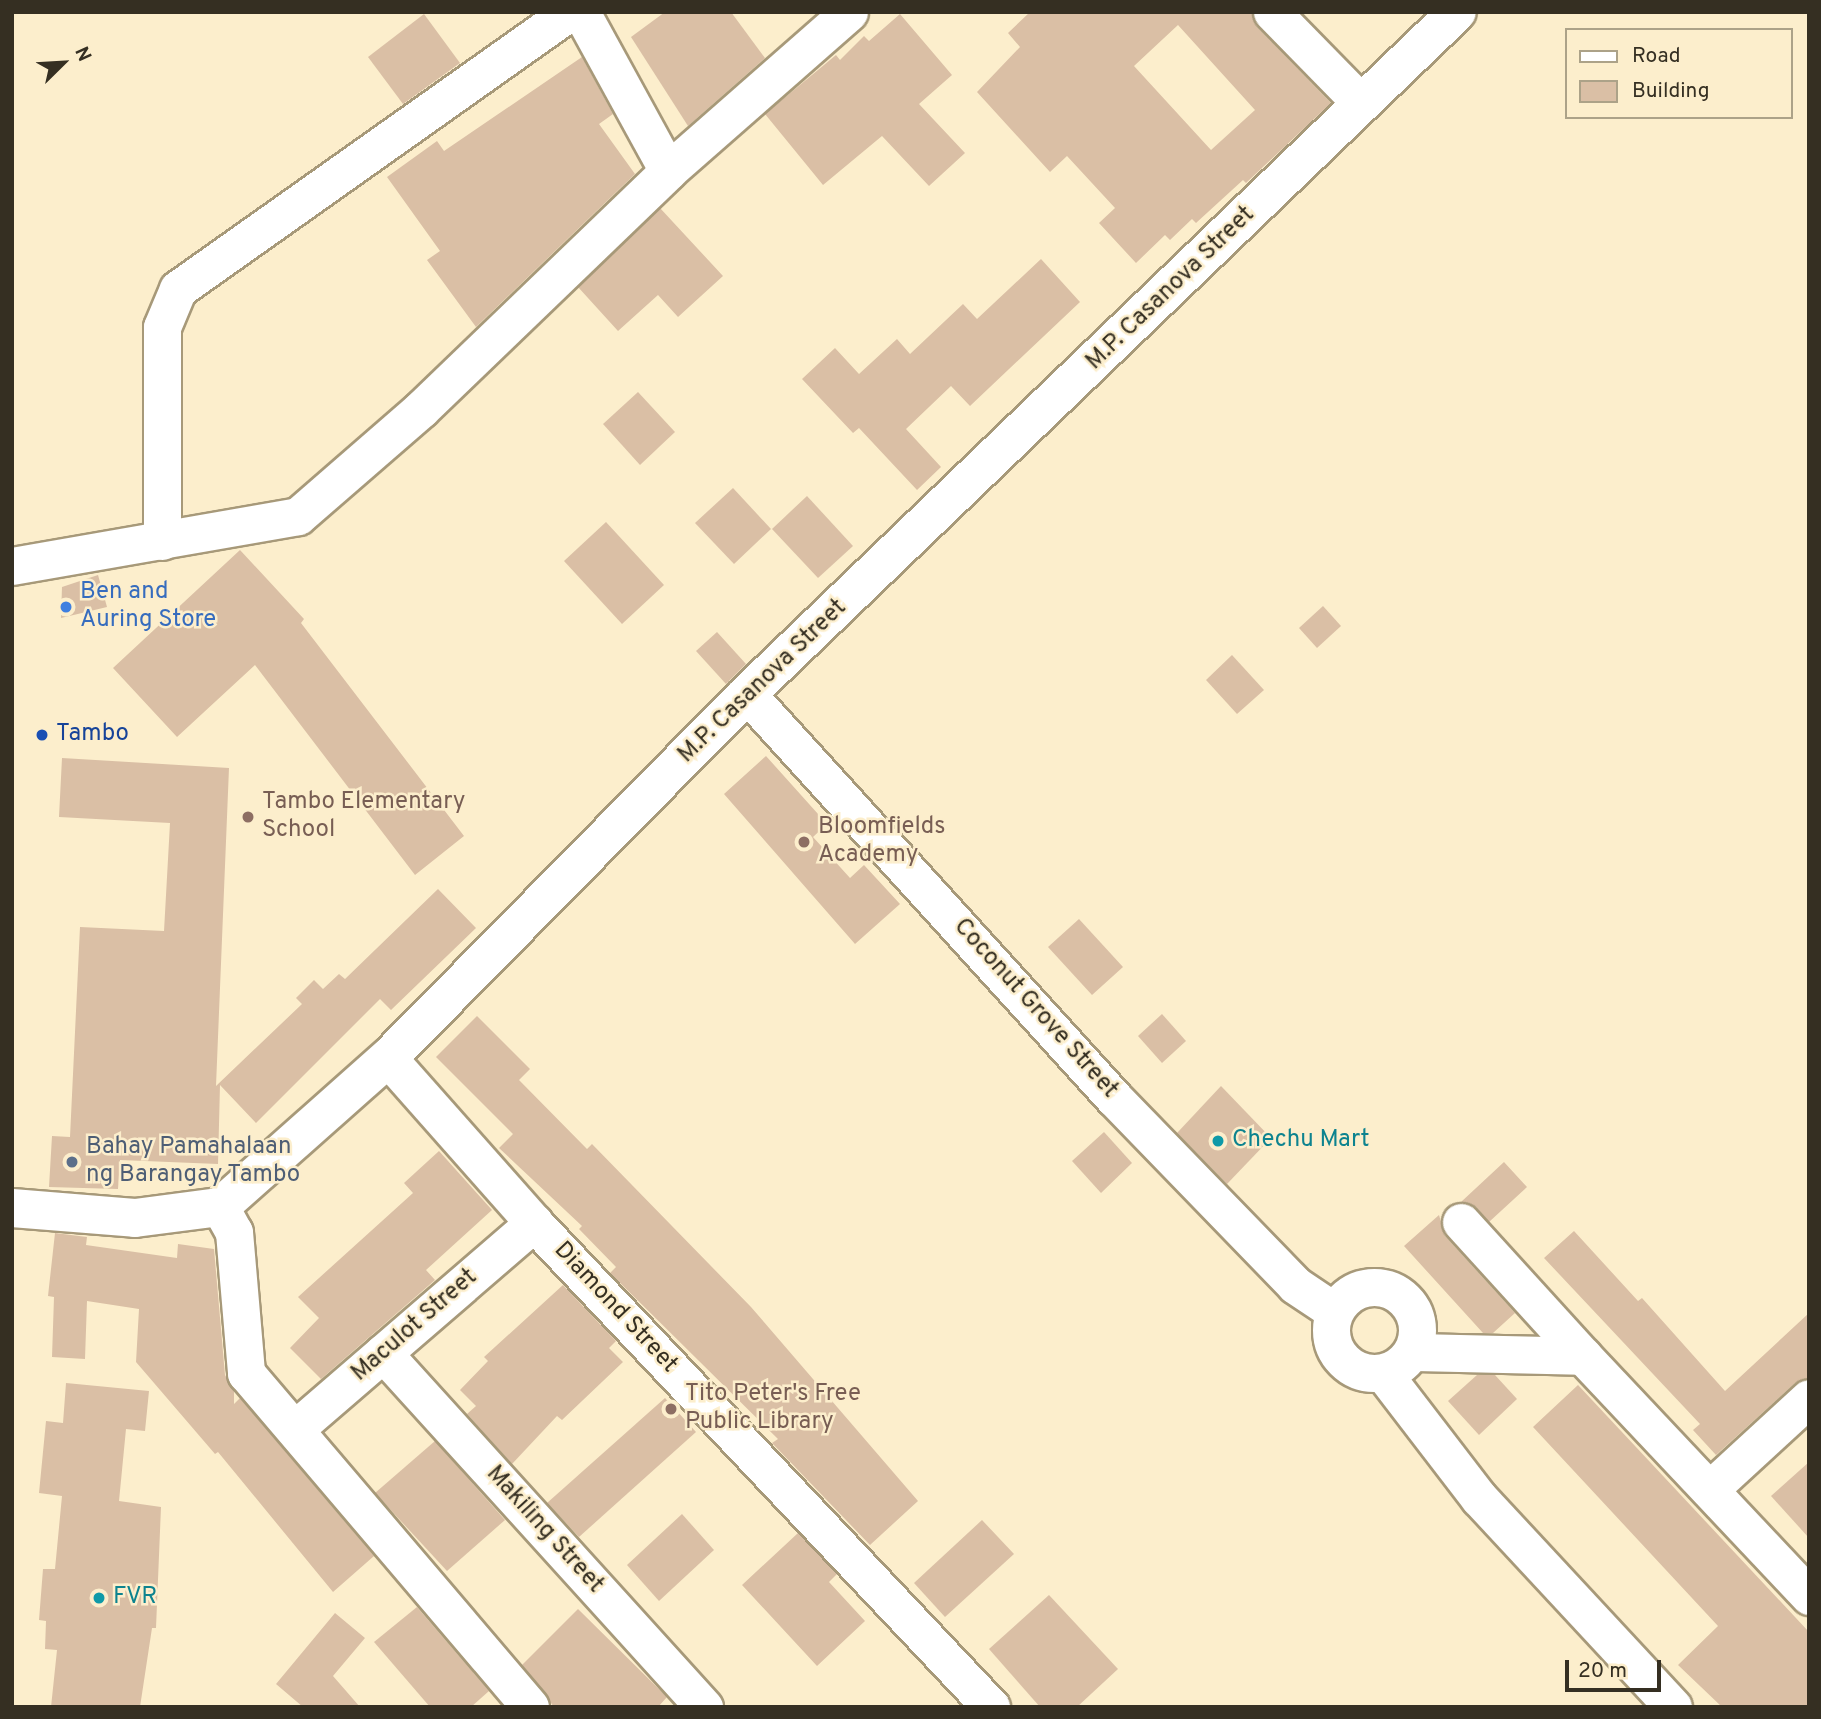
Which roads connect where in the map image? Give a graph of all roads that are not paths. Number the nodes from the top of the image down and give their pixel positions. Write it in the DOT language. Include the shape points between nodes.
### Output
graph roads {
  1 [pos="569,12"];
  2 [pos="580,12"];
  3 [pos="849,12"];
  4 [pos="1272,12"];
  5 [pos="1457,12"];
  6 [pos="1361,103"];
  7 [pos="668,171"];
  8 [pos="162,541"];
  9 [pos="12,566"];
  10 [pos="747,694"];
  11 [pos="388,1058"];
  12 [pos="220,1207"];
  13 [pos="12,1208"];
  14 [pos="1461,1222"];
  15 [pos="534,1223"];
  16 [pos="1334,1311"];
  17 [pos="383,1353"];
  18 [pos="1583,1356"];
  19 [pos="1397,1362"];
  20 [pos="1809,1398"];
  21 [pos="295,1429"];
  22 [pos="1710,1489"];
  23 [pos="1809,1596"];
  24 [pos="530,1707"];
  25 [pos="704,1707"];
  26 [pos="991,1707"];
  27 [pos="1673,1707"];
  1 -- 8 [label="street" via="178,289 162,327"];
  2 -- 7 [label="street"];
  3 -- 7 [label="street"];
  4 -- 6 [label="street"];
  5 -- 6 [label="street, M.P. Casanova Street"];
  6 -- 10 [label="street, M.P. Casanova Street"];
  7 -- 8 [label="street" via="421,409 298,516"];
  8 -- 9 [label="street"];
  10 -- 11 [label="street, M.P. Casanova Street"];
  10 -- 16 [label="street, Coconut Grove Street" via="1114,1098 1295,1285"];
  11 -- 12 [label="street, M.P. Casanova Street"];
  11 -- 15 [label="street, Diamond Street"];
  12 -- 13 [label="street" via="135,1218"];
  12 -- 21 [label="street" via="234,1232 246,1373"];
  14 -- 18 [label="street"];
  15 -- 17 [label="street, Maculot Street"];
  15 -- 26 [label="street, Diamond Street"];
  16 -- 19 [label="street" via="1330,1326 1339,1357 1367,1373"];
  16 -- 19 [label="street" via="1346,1295 1364,1286 1385,1287 1402,1296 1414,1313 1417,1333"];
  17 -- 21 [label="street, Maculot Street"];
  17 -- 25 [label="street, Makiling Street"];
  18 -- 19 [label="street"];
  18 -- 22 [label="street"];
  19 -- 27 [label="street" via="1479,1498"];
  20 -- 22 [label="street"];
  21 -- 24 [label="street"];
  22 -- 23 [label="street"];
}
